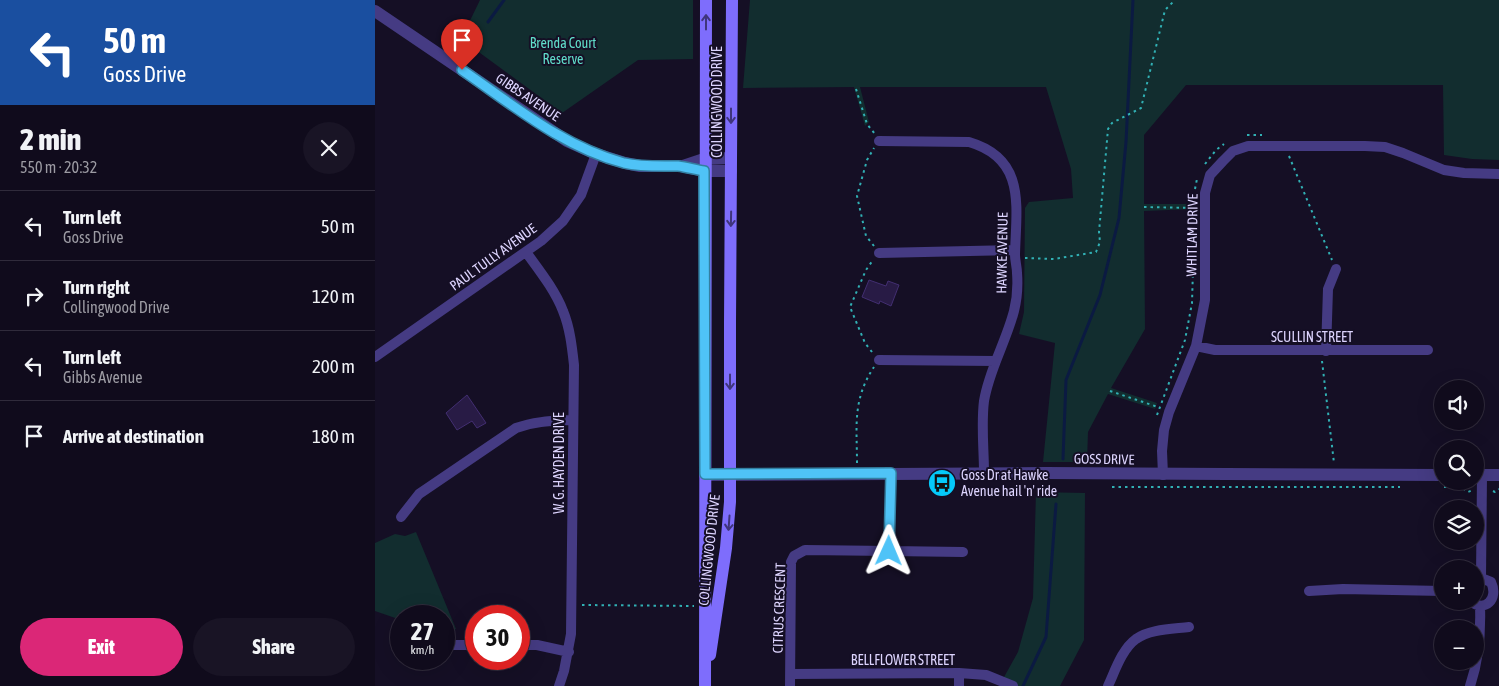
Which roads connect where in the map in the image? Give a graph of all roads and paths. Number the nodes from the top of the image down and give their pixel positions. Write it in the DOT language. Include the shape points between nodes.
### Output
graph roads {
  1 [pos="706,0"];
  2 [pos="732,0"];
  3 [pos="1175,0"];
  4 [pos="375,11"];
  5 [pos="856,89"];
  6 [pos="1268,135"];
  7 [pos="1239,137"];
  8 [pos="879,141"];
  9 [pos="1226,143"];
  10 [pos="1284,146"];
  11 [pos="596,154"];
  12 [pos="704,165"];
  13 [pos="731,165"];
  14 [pos="1204,166"];
  15 [pos="1499,174"];
  16 [pos="1198,178"];
  17 [pos="1195,193"];
  18 [pos="1144,207"];
  19 [pos="1196,214"];
  20 [pos="1194,232"];
  21 [pos="526,252"];
  22 [pos="879,253"];
  23 [pos="1015,254"];
  24 [pos="1336,269"];
  25 [pos="1197,346"];
  26 [pos="1429,350"];
  27 [pos="1323,351"];
  28 [pos="375,357"];
  29 [pos="879,360"];
  30 [pos="996,361"];
  31 [pos="1110,391"];
  32 [pos="1159,408"];
  33 [pos="1169,412"];
  34 [pos="573,420"];
  35 [pos="1156,420"];
  36 [pos="864,465"];
  37 [pos="891,473"];
  38 [pos="984,473"];
  39 [pos="705,474"];
  40 [pos="731,474"];
  41 [pos="1141,474"];
  42 [pos="1163,475"];
  43 [pos="1334,475"];
  44 [pos="1434,475"];
  45 [pos="1484,475"];
  46 [pos="1499,475"];
  47 [pos="1112,487"];
  48 [pos="1139,487"];
  49 [pos="1407,487"];
  50 [pos="1499,489"];
  51 [pos="1465,490"];
  52 [pos="1482,490"];
  53 [pos="401,518"];
  54 [pos="889,551"];
  55 [pos="963,552"];
  56 [pos="1479,560"];
  57 [pos="1484,580"];
  58 [pos="1434,590"];
  59 [pos="1309,591"];
  60 [pos="1497,592"];
  61 [pos="572,605"];
  62 [pos="1484,605"];
  63 [pos="694,606"];
  64 [pos="1480,610"];
  65 [pos="1189,627"];
  66 [pos="530,645"];
  67 [pos="569,652"];
  68 [pos="959,673"];
  69 [pos="791,674"];
  70 [pos="705,684"];
  71 [pos="559,686"];
  72 [pos="791,686"];
  73 [pos="959,686"];
  74 [pos="1013,686"];
  75 [pos="1108,686"];
  76 [pos="1470,686"];
  12 -- 1 [label="main road, COLLINGWOOD DRIVE, one-way"];
  2 -- 13 [label="main road, COLLINGWOOD DRIVE, one-way"];
  3 -- 23 [label="path" via="1165,10 1141,108 1112,123 1108,129 1100,242 1096,252 1054,259"];
  4 -- 11 [label="street, GIBBS AVENUE" via="567,141"];
  5 -- 8 [label="path" via="867,124"];
  6 -- 7 [label="path"];
  8 -- 22 [label="path" via="867,160 857,196 866,236"];
  8 -- 23 [label="street, HAWKE AVENUE" via="969,142 990,150 1003,161 1014,181 1017,197"];
  9 -- 14 [label="path" via="1215,150"];
  10 -- 15 [label="street, WHITLAM DRIVE" via="1385,147 1444,170"];
  10 -- 24 [label="path"];
  10 -- 25 [label="street, WHITLAM DRIVE" via="1248,146 1233,151 1210,175 1205,192 1205,300"];
  11 -- 12 [label="street, GIBBS AVENUE" via="640,166"];
  11 -- 21 [label="street, PAUL TULLY AVENUE" via="581,194 563,221"];
  12 -- 13 [label="street, GIBBS AVENUE"];
  12 -- 39 [label="main road, COLLINGWOOD DRIVE"];
  13 -- 40 [label="main road, COLLINGWOOD DRIVE, one-way"];
  16 -- 17 [label="path"];
  18 -- 19 [label="path" via="1196,208"];
  20 -- 32 [label="path" via="1193,303 1185,340"];
  21 -- 28 [label="street, PAUL TULLY AVENUE"];
  21 -- 34 [label="street, W. G. HAYDEN DRIVE" via="564,312 574,365"];
  22 -- 23 [label="street"];
  22 -- 29 [label="path" via="866,270 851,307 865,343"];
  23 -- 30 [label="street, HAWKE AVENUE" via="1015,302"];
  24 -- 27 [label="street" via="1328,289"];
  25 -- 27 [label="street, SCULLIN STREET" via="1215,350"];
  25 -- 33 [label="street, WHITLAM DRIVE"];
  26 -- 27 [label="street, SCULLIN STREET"];
  27 -- 43 [label="path"];
  29 -- 30 [label="street"];
  29 -- 36 [label="path" via="866,380 855,417 857,465"];
  30 -- 38 [label="street, HAWKE AVENUE" via="984,400"];
  31 -- 32 [label="path"];
  32 -- 33 [label="path"];
  32 -- 35 [label="path"];
  33 -- 42 [label="street, WHITLAM DRIVE" via="1164,430"];
  34 -- 53 [label="street" via="541,421 516,428 419,494"];
  34 -- 61 [label="street, W. G. HAYDEN DRIVE"];
  37 -- 38 [label="street, GOSS DRIVE"];
  37 -- 40 [label="street, GOSS DRIVE"];
  37 -- 54 [label="street"];
  38 -- 41 [label="street, GOSS DRIVE"];
  39 -- 40 [label="street, GOSS DRIVE"];
  39 -- 70 [label="main road, COLLINGWOOD DRIVE"];
  40 -- 70 [label="main road, COLLINGWOOD DRIVE, one-way" via="726,548"];
  41 -- 42 [label="street, GOSS DRIVE"];
  41 -- 48 [label="path"];
  42 -- 43 [label="street, GOSS DRIVE"];
  43 -- 44 [label="street, GOSS DRIVE"];
  45 -- 46 [label="street"];
  47 -- 48 [label="path"];
  48 -- 49 [label="path"];
  50 -- 52 [label="path" via="1495,492"];
  51 -- 52 [label="path"];
  52 -- 56 [label="street"];
  54 -- 55 [label="street"];
  54 -- 69 [label="street, CITRUS CRESCENT" via="805,550 794,556 791,562"];
  57 -- 60 [label="street" via="1491,582"];
  58 -- 59 [label="street"];
  60 -- 62 [label="street"];
  61 -- 63 [label="path"];
  61 -- 67 [label="street, W. G. HAYDEN DRIVE"];
  64 -- 76 [label="street" via="1481,632"];
  65 -- 75 [label="street" via="1136,638 1125,651"];
  66 -- 67 [label="street"];
  67 -- 71 [label="street, W. G. HAYDEN DRIVE"];
  68 -- 69 [label="street, BELLFLOWER STREET"];
  68 -- 73 [label="street"];
  68 -- 74 [label="street, BELLFLOWER STREET" via="986,675"];
  69 -- 72 [label="street, CITRUS CRESCENT"];
}
